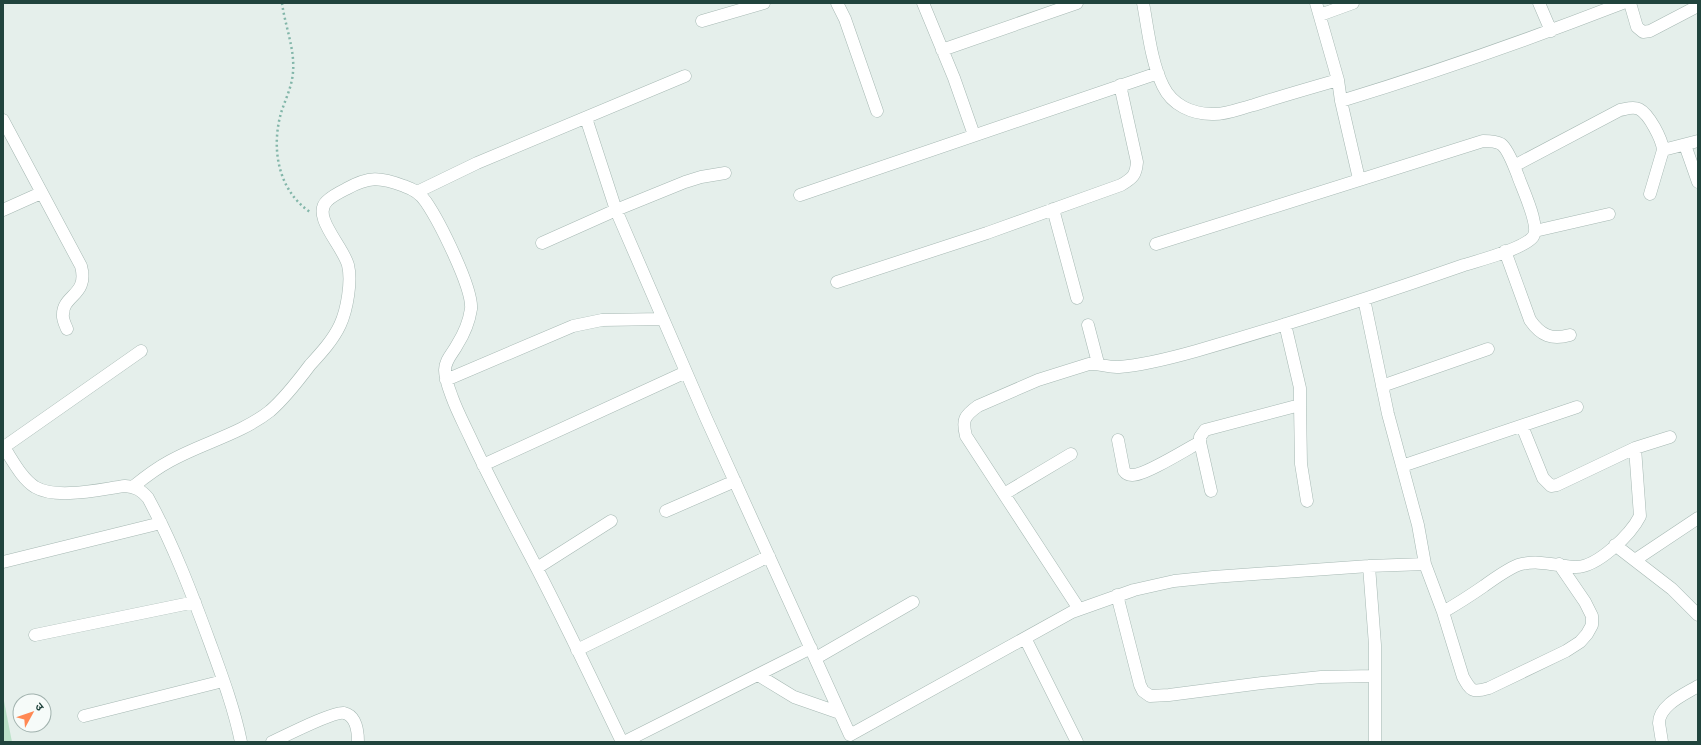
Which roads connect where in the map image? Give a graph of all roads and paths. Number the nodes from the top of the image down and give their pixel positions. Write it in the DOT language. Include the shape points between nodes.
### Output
graph roads {
  1 [pos="282,3"];
  2 [pos="764,3"];
  3 [pos="837,3"];
  4 [pos="923,3"];
  5 [pos="1077,3"];
  6 [pos="1143,3"];
  7 [pos="1353,3"];
  8 [pos="1539,3"];
  9 [pos="1623,3"];
  10 [pos="1630,3"];
  11 [pos="1696,7"];
  12 [pos="1318,9"];
  13 [pos="702,21"];
  14 [pos="1551,31"];
  15 [pos="942,50"];
  16 [pos="1158,73"];
  17 [pos="685,76"];
  18 [pos="1338,80"];
  19 [pos="1120,85"];
  20 [pos="1341,101"];
  21 [pos="877,111"];
  22 [pos="586,118"];
  23 [pos="3,120"];
  24 [pos="974,135"];
  25 [pos="1698,141"];
  26 [pos="1685,144"];
  27 [pos="1663,150"];
  28 [pos="1514,166"];
  29 [pos="725,173"];
  30 [pos="1359,179"];
  31 [pos="1698,182"];
  32 [pos="417,192"];
  33 [pos="40,193"];
  34 [pos="1650,194"];
  35 [pos="800,195"];
  36 [pos="1053,209"];
  37 [pos="3,210"];
  38 [pos="616,210"];
  39 [pos="1609,214"];
  40 [pos="322,215"];
  41 [pos="1535,231"];
  42 [pos="542,243"];
  43 [pos="1156,244"];
  44 [pos="1505,251"];
  45 [pos="837,282"];
  46 [pos="1077,298"];
  47 [pos="1364,299"];
  48 [pos="663,319"];
  49 [pos="1285,324"];
  50 [pos="1088,325"];
  51 [pos="67,329"];
  52 [pos="1570,335"];
  53 [pos="1488,349"];
  54 [pos="141,351"];
  55 [pos="1098,364"];
  56 [pos="686,372"];
  57 [pos="446,380"];
  58 [pos="1382,386"];
  59 [pos="1300,405"];
  60 [pos="1577,407"];
  61 [pos="1522,426"];
  62 [pos="1670,437"];
  63 [pos="1118,440"];
  64 [pos="1200,442"];
  65 [pos="4,447"];
  66 [pos="1635,448"];
  67 [pos="1071,454"];
  68 [pos="483,465"];
  69 [pos="1402,466"];
  70 [pos="735,481"];
  71 [pos="134,486"];
  72 [pos="1211,491"];
  73 [pos="1004,494"];
  74 [pos="1308,501"];
  75 [pos="666,511"];
  76 [pos="1698,518"];
  77 [pos="610,521"];
  78 [pos="161,523"];
  79 [pos="1615,545"];
  80 [pos="769,556"];
  81 [pos="1634,560"];
  82 [pos="3,562"];
  83 [pos="1425,564"];
  84 [pos="1559,564"];
  85 [pos="1369,566"];
  86 [pos="537,568"];
  87 [pos="1117,596"];
  88 [pos="195,602"];
  89 [pos="913,602"];
  90 [pos="1075,611"];
  91 [pos="1443,612"];
  92 [pos="1698,614"];
  93 [pos="35,635"];
  94 [pos="1025,638"];
  95 [pos="577,650"];
  96 [pos="813,653"];
  97 [pos="758,675"];
  98 [pos="1375,676"];
  99 [pos="224,681"];
  100 [pos="1698,686"];
  101 [pos="840,713"];
  102 [pos="84,716"];
  103 [pos="851,738"];
  104 [pos="241,742"];
  105 [pos="272,742"];
  106 [pos="358,742"];
  107 [pos="623,742"];
  108 [pos="1077,742"];
  109 [pos="1375,742"];
  110 [pos="1662,742"];
  1 -- 40 [label="path" via="294,72 277,132 276,147 283,179 298,203 311,213"];
  2 -- 13 [label="street"];
  3 -- 21 [label="street"];
  4 -- 15 [label="street"];
  5 -- 15 [label="street"];
  6 -- 16 [label="street"];
  7 -- 12 [label="street"];
  8 -- 14 [label="street"];
  9 -- 14 [label="street"];
  10 -- 11 [label="street" via="1637,27 1643,32 1650,32"];
  12 -- 18 [label="street"];
  14 -- 20 [label="street" via="1419,78"];
  15 -- 24 [label="street"];
  16 -- 18 [label="street" via="1163,87 1174,102 1195,112 1213,115"];
  16 -- 19 [label="street"];
  17 -- 22 [label="street"];
  18 -- 20 [label="street"];
  19 -- 24 [label="street"];
  19 -- 36 [label="street" via="1137,162 1136,172 1130,180 1121,185"];
  20 -- 30 [label="street"];
  22 -- 32 [label="street" via="477,163"];
  22 -- 38 [label="street"];
  23 -- 33 [label="street"];
  24 -- 35 [label="street"];
  25 -- 26 [label="street"];
  26 -- 27 [label="street"];
  26 -- 31 [label="street"];
  27 -- 28 [label="street" via="1660,136 1644,114 1632,107 1620,110"];
  27 -- 34 [label="street"];
  28 -- 30 [label="street" via="1501,144 1483,141"];
  28 -- 41 [label="street" via="1533,216"];
  29 -- 38 [label="street" via="685,182"];
  30 -- 43 [label="street"];
  32 -- 40 [label="street" via="383,179 370,178 356,183 327,201 322,208"];
  32 -- 57 [label="street" via="425,200 453,252 468,287 471,306 467,325 447,360"];
  33 -- 37 [label="street"];
  33 -- 51 [label="street" via="83,273 83,282 62,312"];
  36 -- 45 [label="street"];
  36 -- 46 [label="street"];
  38 -- 42 [label="street"];
  38 -- 48 [label="street"];
  39 -- 41 [label="street"];
  40 -- 71 [label="street" via="341,248 348,265 349,279 346,310 340,326 328,344 269,411 237,430 171,460"];
  41 -- 44 [label="street" via="1532,238"];
  44 -- 47 [label="street"];
  44 -- 52 [label="street" via="1530,320 1537,330 1558,338"];
  47 -- 49 [label="street"];
  47 -- 58 [label="street"];
  48 -- 56 [label="street"];
  48 -- 57 [label="street" via="602,320 574,326"];
  49 -- 55 [label="street" via="1137,365 1111,367"];
  49 -- 59 [label="street" via="1300,388"];
  50 -- 55 [label="street"];
  53 -- 58 [label="street"];
  54 -- 65 [label="street"];
  55 -- 73 [label="street" via="1089,364 1038,380 978,406 964,419 966,436"];
  56 -- 68 [label="street"];
  56 -- 70 [label="street"];
  57 -- 68 [label="street" via="452,399"];
  58 -- 69 [label="street"];
  59 -- 64 [label="street" via="1209,428 1202,433"];
  59 -- 74 [label="street" via="1301,464"];
  60 -- 61 [label="street"];
  61 -- 66 [label="street" via="1541,475 1551,486"];
  61 -- 69 [label="street"];
  62 -- 66 [label="street"];
  63 -- 64 [label="street" via="1124,471 1132,475 1139,474"];
  64 -- 72 [label="street"];
  65 -- 71 [label="street" via="25,477 45,492"];
  66 -- 79 [label="street" via="1640,516"];
  67 -- 73 [label="street"];
  68 -- 86 [label="street"];
  69 -- 83 [label="street" via="1418,524"];
  70 -- 75 [label="street"];
  70 -- 80 [label="street"];
  71 -- 78 [label="street" via="148,498"];
  73 -- 90 [label="street"];
  76 -- 81 [label="street"];
  77 -- 86 [label="street"];
  78 -- 82 [label="street"];
  78 -- 88 [label="street"];
  79 -- 81 [label="street"];
  79 -- 84 [label="street" via="1594,562 1582,567"];
  80 -- 95 [label="street"];
  80 -- 96 [label="street"];
  81 -- 92 [label="street" via="1672,589"];
  83 -- 85 [label="street"];
  83 -- 91 [label="street"];
  84 -- 91 [label="street" via="1531,562 1518,565"];
  84 -- 91 [label="street" via="1592,616 1592,625 1587,634 1566,651 1488,688 1477,691 1468,686"];
  85 -- 87 [label="street" via="1174,581"];
  85 -- 98 [label="street"];
  86 -- 95 [label="street"];
  87 -- 90 [label="street"];
  87 -- 98 [label="street" via="1140,685 1150,696 1262,682"];
  88 -- 93 [label="street"];
  88 -- 99 [label="street"];
  89 -- 96 [label="street"];
  90 -- 94 [label="street"];
  94 -- 103 [label="street"];
  94 -- 108 [label="street"];
  95 -- 107 [label="street"];
  96 -- 97 [label="street"];
  96 -- 101 [label="street"];
  97 -- 101 [label="street" via="794,698"];
  97 -- 107 [label="street"];
  98 -- 109 [label="street"];
  99 -- 102 [label="street"];
  99 -- 104 [label="street"];
  100 -- 110 [label="street" via="1668,706 1661,714 1659,722"];
  101 -- 103 [label="street"];
  105 -- 106 [label="street" via="332,715 343,713 354,720"];
}
